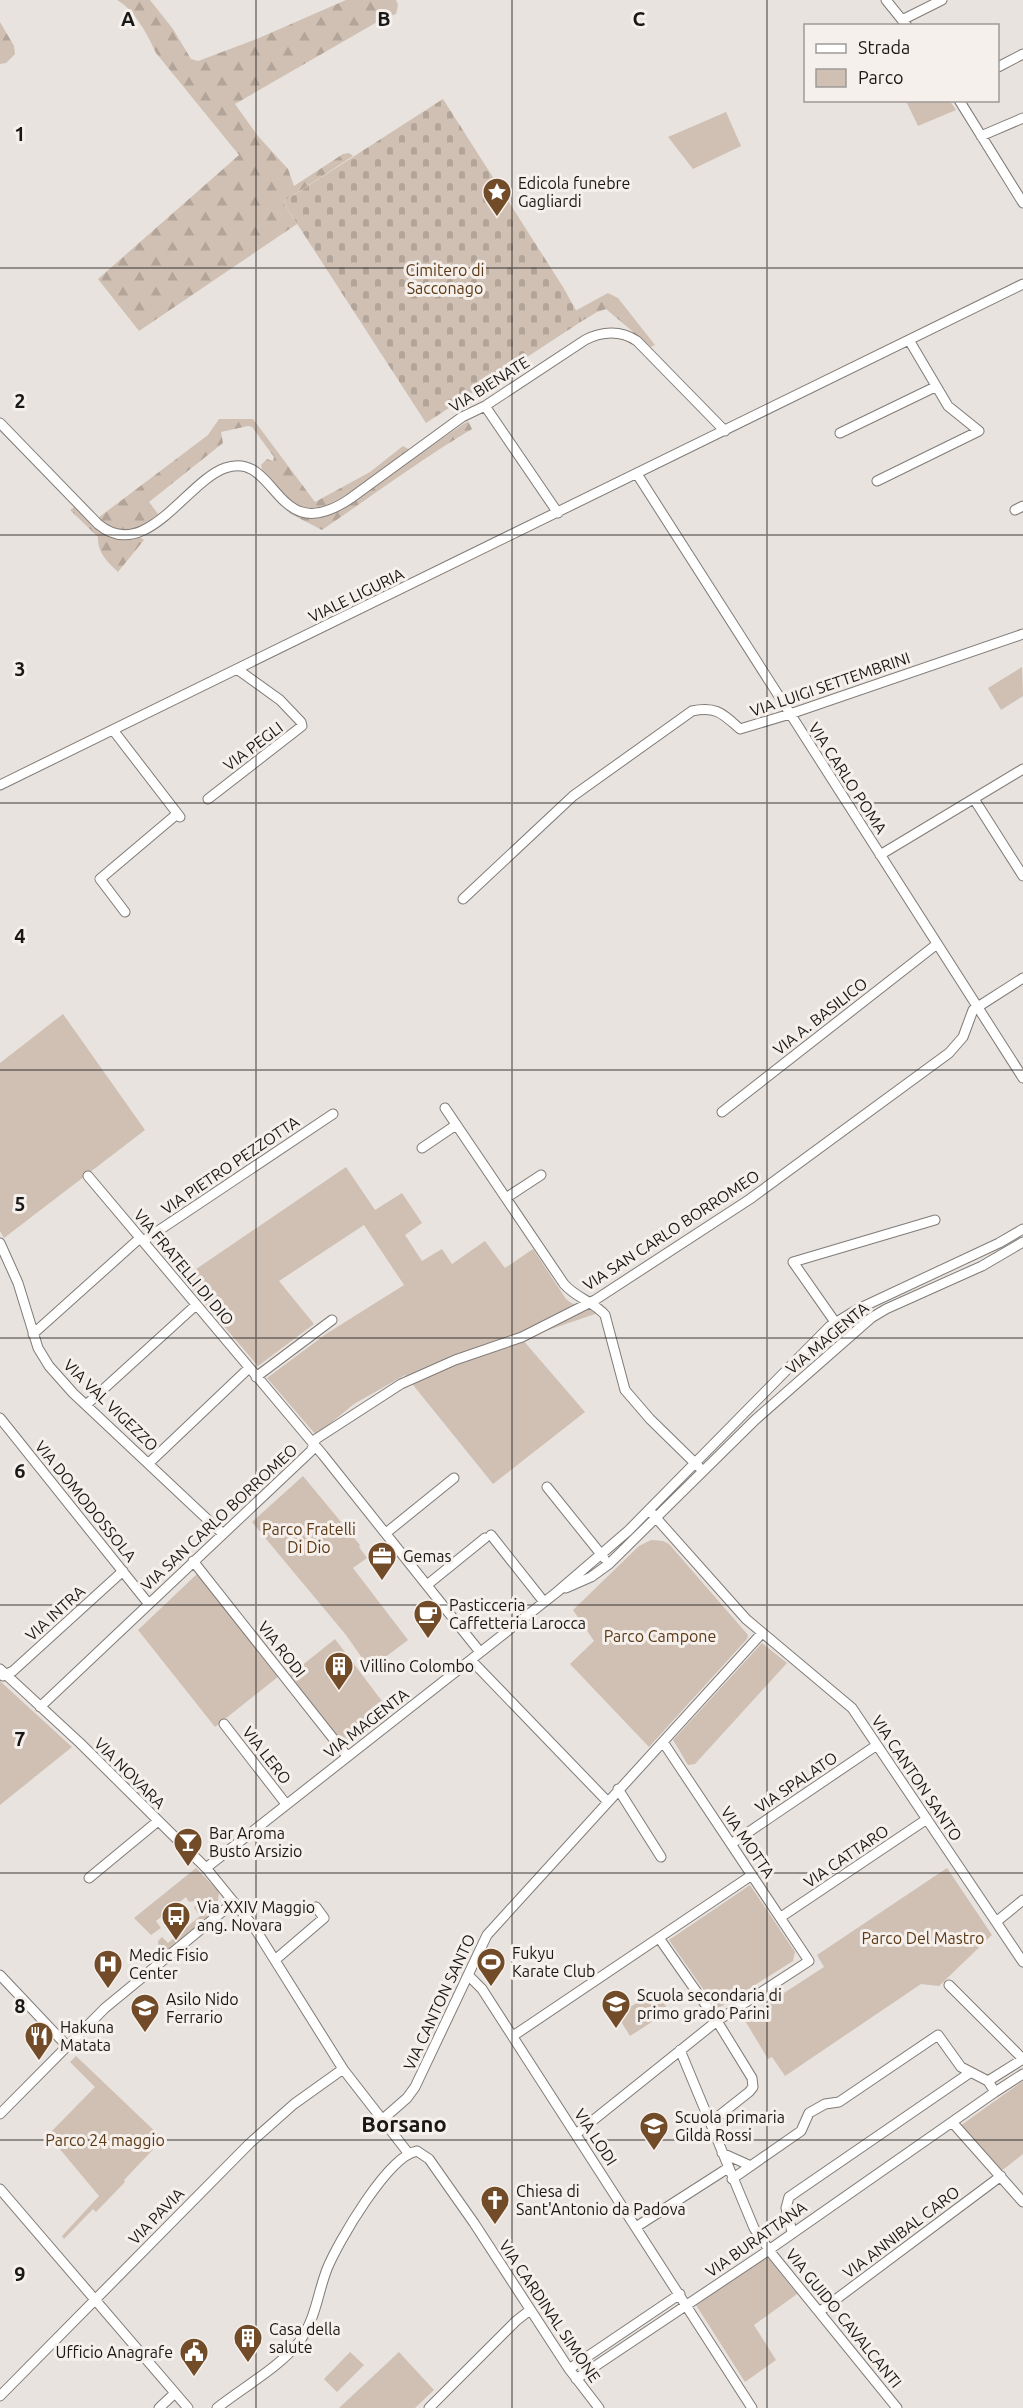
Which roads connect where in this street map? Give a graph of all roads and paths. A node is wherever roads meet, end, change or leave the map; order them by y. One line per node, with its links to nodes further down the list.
1 (886, 0): 3 (street)
2 (942, 0): 3 (street)
3 (904, 22)
4 (1023, 54): 5 (street)
5 (999, 66)
6 (960, 102): 8 (street)
7 (1023, 118): 8 (street)
8 (981, 136): 9 (street)
9 (1019, 188): 10 (street)
10 (1023, 203)
11 (1023, 284): 12 (street)
12 (909, 340): 13 (street); 16 (street)
13 (935, 387): 17 (street); 19 (street)
14 (485, 406): 15 (street, VIA BIENATE); 16 (street, VIA BIENATE); 20 (street)
15 (0, 423)
16 (725, 431): 18 (street, VIALE LIGURIA)
17 (840, 433)
18 (637, 474): 20 (street, VIALE LIGURIA); 23 (street, VIA CARLO POMA)
19 (877, 481)
20 (558, 513): 22 (street, VIALE LIGURIA)
21 (1023, 634): 23 (street, VIA LUIGI SETTEMBRINI)
22 (237, 669): 24 (street, VIALE LIGURIA); 27 (street, VIA PEGLI)
23 (790, 714): 29 (street, VIA CARLO POMA); 31 (street, VIA LUIGI SETTEMBRINI)
24 (113, 730): 26 (street, VIALE LIGURIA); 32 (street)
25 (1023, 769): 28 (street)
26 (0, 785)
27 (208, 799)
28 (974, 799): 29 (street); 30 (street)
29 (880, 855): 33 (street, VIA CARLO POMA)
30 (1023, 876)
31 (463, 898)
32 (125, 912)
33 (937, 944): 35 (street, VIA CARLO POMA); 38 (street, VIA A. BASILICO)
34 (1023, 978): 35 (street)
35 (977, 1006): 36 (street, VIA CARLO POMA); 51 (street, VIA SAN CARLO BORROMEO)
36 (1023, 1078)
37 (444, 1108): 40 (street)
38 (722, 1112)
39 (333, 1114): 47 (street, VIA PIETRO PEZZOTTA)
40 (456, 1125): 41 (street); 44 (street)
41 (422, 1148)
42 (541, 1175): 44 (street)
43 (88, 1176): 47 (street, VIA FRATELLI DI DIO)
44 (506, 1198): 51 (street)
45 (935, 1221): 55 (street, VIA MAGENTA)
46 (1023, 1229): 50 (street, VIA MAGENTA)
47 (142, 1240): 52 (street, VIA FRATELLI DI DIO); 56 (street, VIA PIETRO PEZZOTTA)
48 (1023, 1242): 53 (street, VIA MAGENTA)
49 (0, 1243): 56 (street, VIA VAL VIGEZZO)
50 (880, 1298): 53 (street); 55 (street, VIA MAGENTA)
51 (588, 1302): 61 (street, VIA SAN CARLO BORROMEO); 63 (street)
52 (196, 1305): 57 (street, VIA FRATELLI DI DIO); 59 (street)
53 (886, 1309): 64 (street, VIA MAGENTA)
54 (332, 1320): 58 (street)
55 (835, 1322): 63 (street, VIA MAGENTA)
56 (33, 1334): 59 (street, VIA VAL VIGEZZO)
57 (249, 1368): 58 (street, VIA FRATELLI DI DIO); 62 (street)
58 (256, 1377): 61 (street, VIA FRATELLI DI DIO)
59 (86, 1405): 62 (street, VIA VAL VIGEZZO)
60 (0, 1418): 73 (street, VIA DOMODOSSOLA)
61 (313, 1445): 68 (street, VIA FRATELLI DI DIO); 69 (street, VIA SAN CARLO BORROMEO)
62 (149, 1463): 69 (street, VIA VAL VIGEZZO)
63 (695, 1463): 64 (street); 67 (street, VIA MAGENTA)
64 (703, 1471): 67 (street, VIA MAGENTA)
65 (454, 1478): 68 (street)
66 (547, 1487): 70 (street)
67 (652, 1514): 70 (street, VIA MAGENTA); 72 (street, VIA MAGENTA); 78 (street, VIA CANTON SANTO)
68 (386, 1533): 74 (street, VIA FRATELLI DI DIO)
69 (223, 1534): 71 (street, VIA SAN CARLO BORROMEO)
70 (601, 1555): 72 (street); 75 (street, VIA MAGENTA)
71 (193, 1561): 77 (street, VIA SAN CARLO BORROMEO); 86 (street, VIA RODI)
72 (609, 1564): 75 (street, VIA MAGENTA)
73 (123, 1571): 77 (street, VIA DOMODOSSOLA); 81 (street, VIA INTRA)
74 (427, 1585): 76 (street); 79 (street, VIA FRATELLI DI DIO)
75 (557, 1592): 76 (street, VIA MAGENTA)
76 (544, 1602): 79 (street, VIA MAGENTA)
77 (148, 1604): 82 (street, VIA SAN CARLO BORROMEO)
78 (762, 1633): 84 (street, VIA CANTON SANTO); 85 (street, VIA CANTON SANTO)
79 (480, 1652): 80 (street, VIA MAGENTA)
80 (471, 1660): 86 (street, VIA MAGENTA); 88 (street)
81 (2, 1673): 82 (street, VIA NOVARA)
82 (40, 1707): 91 (street, VIA NOVARA)
83 (224, 1724): 89 (street, VIA LERO)
84 (663, 1742): 87 (street, VIA CANTON SANTO); 92 (street, VIA MOTTA)
85 (877, 1745): 90 (street, VIA CANTON SANTO); 92 (street, VIA SPALATO)
86 (347, 1756): 89 (street, VIA MAGENTA)
87 (618, 1789): 88 (street, VIA CANTON SANTO); 93 (street)
88 (607, 1801): 106 (street, VIA CANTON SANTO)
89 (286, 1804): 94 (street, VIA MAGENTA)
90 (927, 1820): 100 (street, VIA CATTARO); 101 (street, VIA CANTON SANTO)
91 (158, 1821): 94 (street, VIA NOVARA); 96 (street)
92 (732, 1844): 95 (street, VIA MOTTA)
93 (662, 1857)
94 (206, 1868): 98 (street, VIA NOVARA)
95 (753, 1875): 100 (street, VIA MOTTA); 102 (street)
96 (89, 1878)
97 (1023, 1900): 101 (street)
98 (234, 1902): 103 (street); 110 (street)
99 (316, 1906): 103 (street)
100 (781, 1917): 108 (street, VIA MOTTA)
101 (996, 1922): 104 (street, VIA CANTON SANTO)
102 (659, 1938): 108 (street); 109 (street)
103 (275, 1960): 113 (street)
104 (1023, 1962)
105 (0, 1976): 110 (street)
106 (469, 1976): 109 (street, VIA LODI); 119 (street, VIA CANTON SANTO)
107 (950, 1985): 112 (street)
108 (717, 2021): 111 (street); 121 (street)
109 (513, 2036): 122 (street, VIA LODI)
110 (67, 2046): 118 (street)
111 (680, 2050): 121 (street, VIA GUIDO CAVALCANTI); 122 (street)
112 (1023, 2059): 116 (street)
113 (343, 2069): 119 (street); 135 (street, VIA PAVIA)
114 (971, 2072): 116 (street); 125 (street); 132 (street)
115 (1023, 2074): 117 (street)
116 (988, 2081): 117 (street)
117 (995, 2092): 120 (street, VIA BURATTANA)
118 (0, 2114)
119 (382, 2119): 123 (street)
120 (952, 2121): 127 (street); 132 (street, VIA BURATTANA)
121 (711, 2122): 124 (street, VIA GUIDO CAVALCANTI)
122 (576, 2134): 131 (street, VIA LODI)
123 (409, 2154): 137 (street, VIA CARDINAL SIMONE); 145 (street)
124 (722, 2154): 125 (street); 126 (street, VIA GUIDO CAVALCANTI)
125 (751, 2166): 128 (street)
126 (728, 2168): 128 (street, VIA GUIDO CAVALCANTI); 131 (street)
127 (1001, 2176): 130 (street); 138 (street, VIA ANNIBAL CARO)
128 (732, 2179): 133 (street, VIA GUIDO CAVALCANTI)
129 (0, 2189): 135 (street)
130 (1023, 2202)
131 (636, 2227): 134 (street, VIA LODI)
132 (792, 2232): 133 (street, VIA BURATTANA)
133 (768, 2250): 136 (street, VIA BURATTANA); 138 (street, VIA GUIDO CAVALCANTI)
134 (680, 2294): 136 (street, VIA LODI); 139 (street)
135 (95, 2300): 141 (street); 142 (street, VIA PAVIA)
136 (687, 2305): 140 (street, VIA BURATTANA); 148 (street, VIA LODI)
137 (530, 2310): 139 (street, VIA CARDINAL SIMONE); 146 (street)
138 (819, 2312): 149 (street, VIA GUIDO CAVALCANTI)
139 (569, 2369): 140 (street, VIA CARDINAL SIMONE)
140 (576, 2379): 147 (street, VIA CARDINAL SIMONE)
141 (175, 2393): 143 (street); 144 (street)
142 (0, 2396)
143 (159, 2408)
144 (188, 2408)
145 (217, 2408)
146 (429, 2408)
147 (599, 2408)
148 (752, 2408)
149 (897, 2408)

